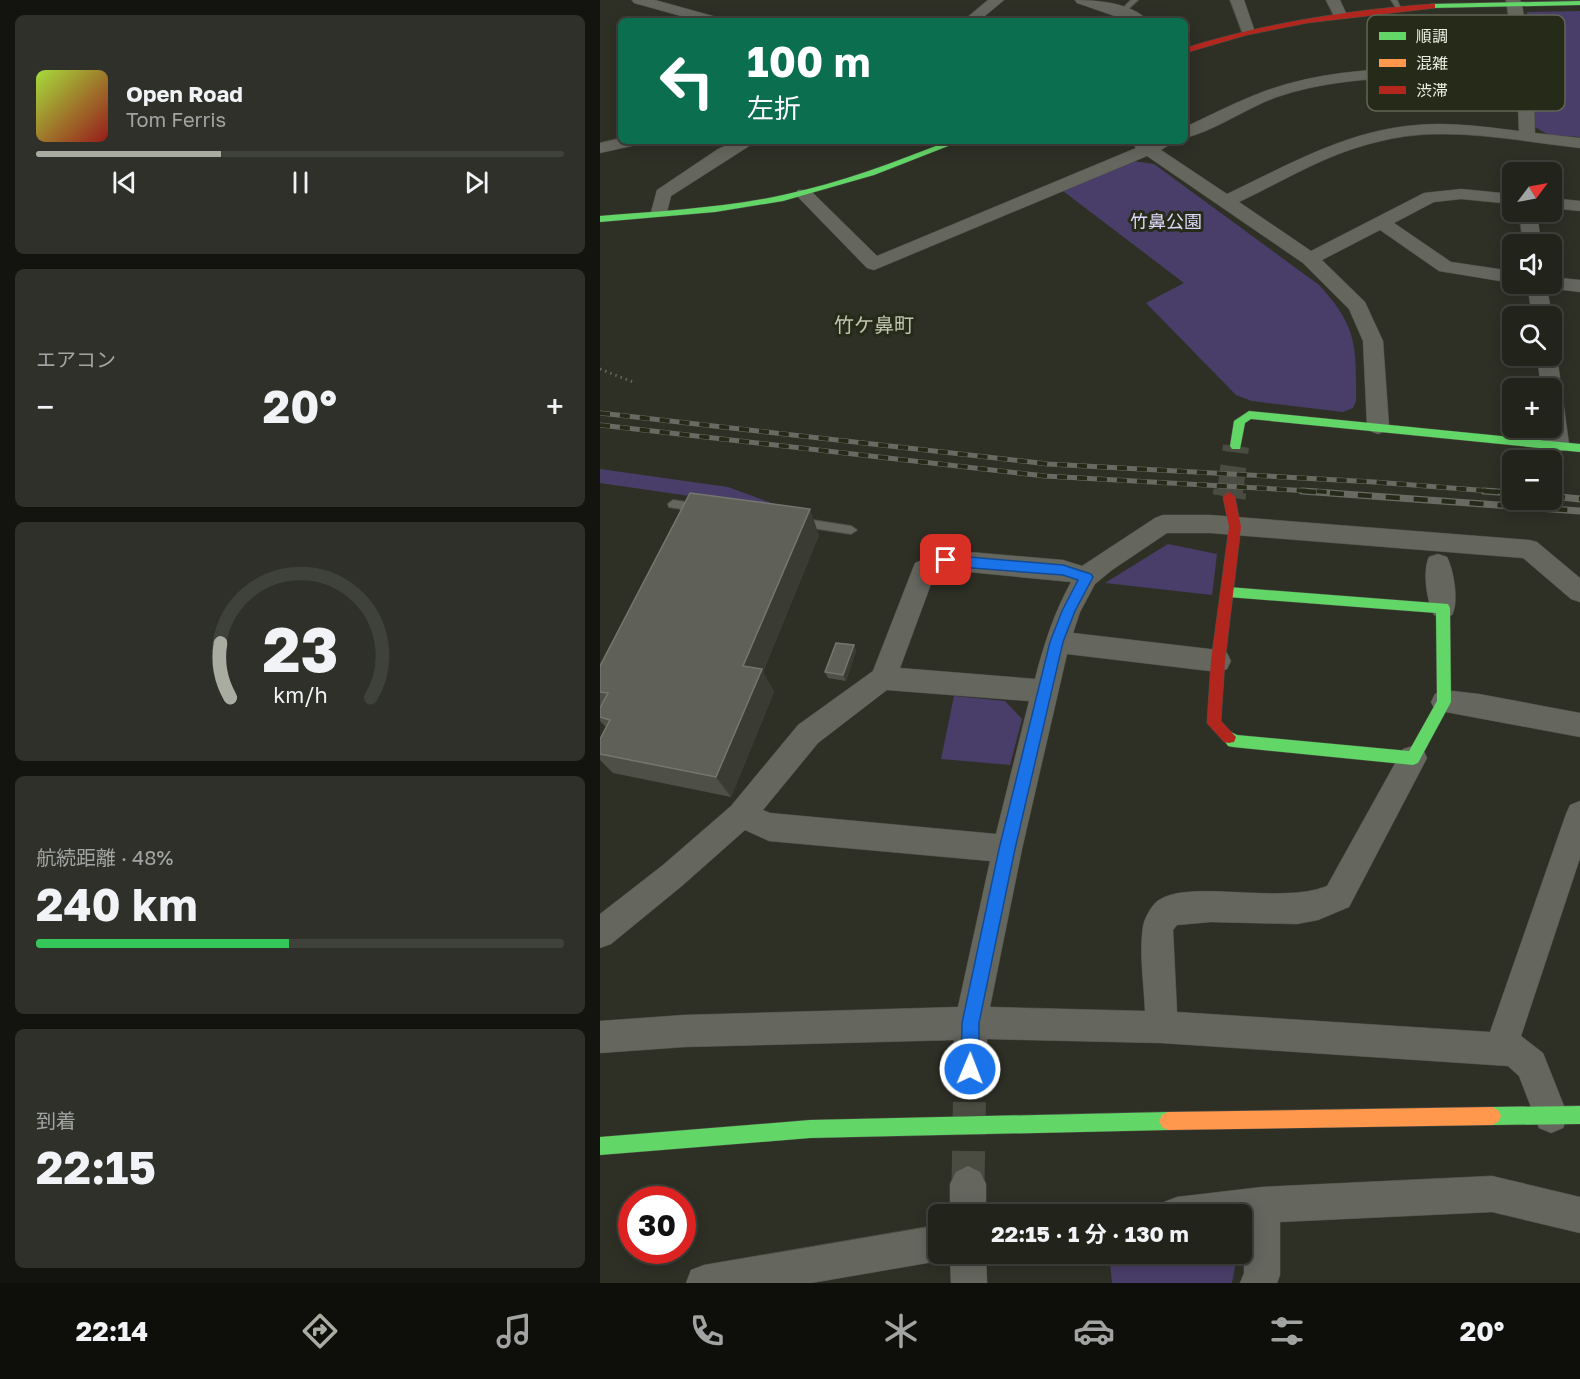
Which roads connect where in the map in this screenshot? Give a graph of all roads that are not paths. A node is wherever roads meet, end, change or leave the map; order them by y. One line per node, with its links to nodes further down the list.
1 (639, 0): 12 (street)
2 (997, 0): 13 (street)
3 (1082, 0): 11 (street)
4 (1135, 0): 11 (lane)
5 (1237, 0): 15 (street)
6 (1514, 2): 7 (street); 8 (street)
7 (1451, 3): 9 (street)
8 (1580, 3)
9 (1397, 5): 10 (street)
10 (1336, 7): 15 (street)
11 (1122, 12): 14 (street)
12 (704, 18)
13 (974, 18)
14 (1135, 18)
15 (1247, 29): 16 (street)
16 (1188, 49)
17 (1367, 76): 19 (street)
18 (1526, 111): 20 (street)
19 (1188, 132)
20 (1527, 137): 21 (street); 29 (street)
21 (1580, 143)
22 (618, 144): 26 (street)
23 (743, 144): 32 (street)
24 (948, 144): 27 (street)
25 (1143, 145): 27 (street); 29 (street)
26 (600, 148)
27 (804, 194): 32 (street)
28 (1502, 198): 34 (street)
29 (1225, 202): 35 (street)
30 (1562, 204): 31 (street)
31 (1580, 206)
32 (660, 213): 33 (street)
33 (600, 219)
34 (1380, 222): 35 (street); 36 (street)
35 (1310, 260): 40 (street)
36 (1502, 275)
37 (1562, 284): 38 (street)
38 (1580, 286)
39 (1548, 366): 41 (street)
40 (1378, 426): 41 (street); 42 (street)
41 (1558, 444): 43 (street)
42 (1236, 446)
43 (1580, 448)
44 (1229, 497): 48 (street)
45 (673, 504): 46 (lane)
46 (709, 509)
47 (792, 521): 49 (lane)
48 (1235, 528): 51 (street); 52 (street); 53 (street)
49 (851, 530)
50 (1438, 564): 54 (street)
51 (1086, 577): 55 (street); 57 (street)
52 (1228, 592): 54 (street); 56 (street)
53 (1580, 592)
54 (1443, 608): 59 (street)
55 (1057, 642): 56 (street); 58 (street)
56 (1218, 661): 61 (street)
57 (883, 678): 58 (street); 63 (street)
58 (1045, 691): 64 (street)
59 (1444, 702): 60 (street); 61 (street)
60 (1580, 725)
61 (1413, 758): 67 (street)
62 (1580, 814): 69 (street)
63 (741, 815): 64 (street); 65 (street)
64 (1007, 849): 66 (street)
65 (600, 933)
66 (971, 1023): 67 (street); 68 (street); 70 (street)
67 (1161, 1027): 69 (street)
68 (600, 1037)
69 (1501, 1049): 71 (street)
70 (970, 1069)
71 (1565, 1116): 72 (street)
72 (600, 1146)
73 (1262, 1205): 74 (street); 75 (street); 80 (street)
74 (1252, 1206)
75 (1580, 1215)
76 (928, 1245): 78 (street)
77 (968, 1264): 79 (street)
78 (704, 1283)
79 (969, 1283)
80 (1258, 1283)

